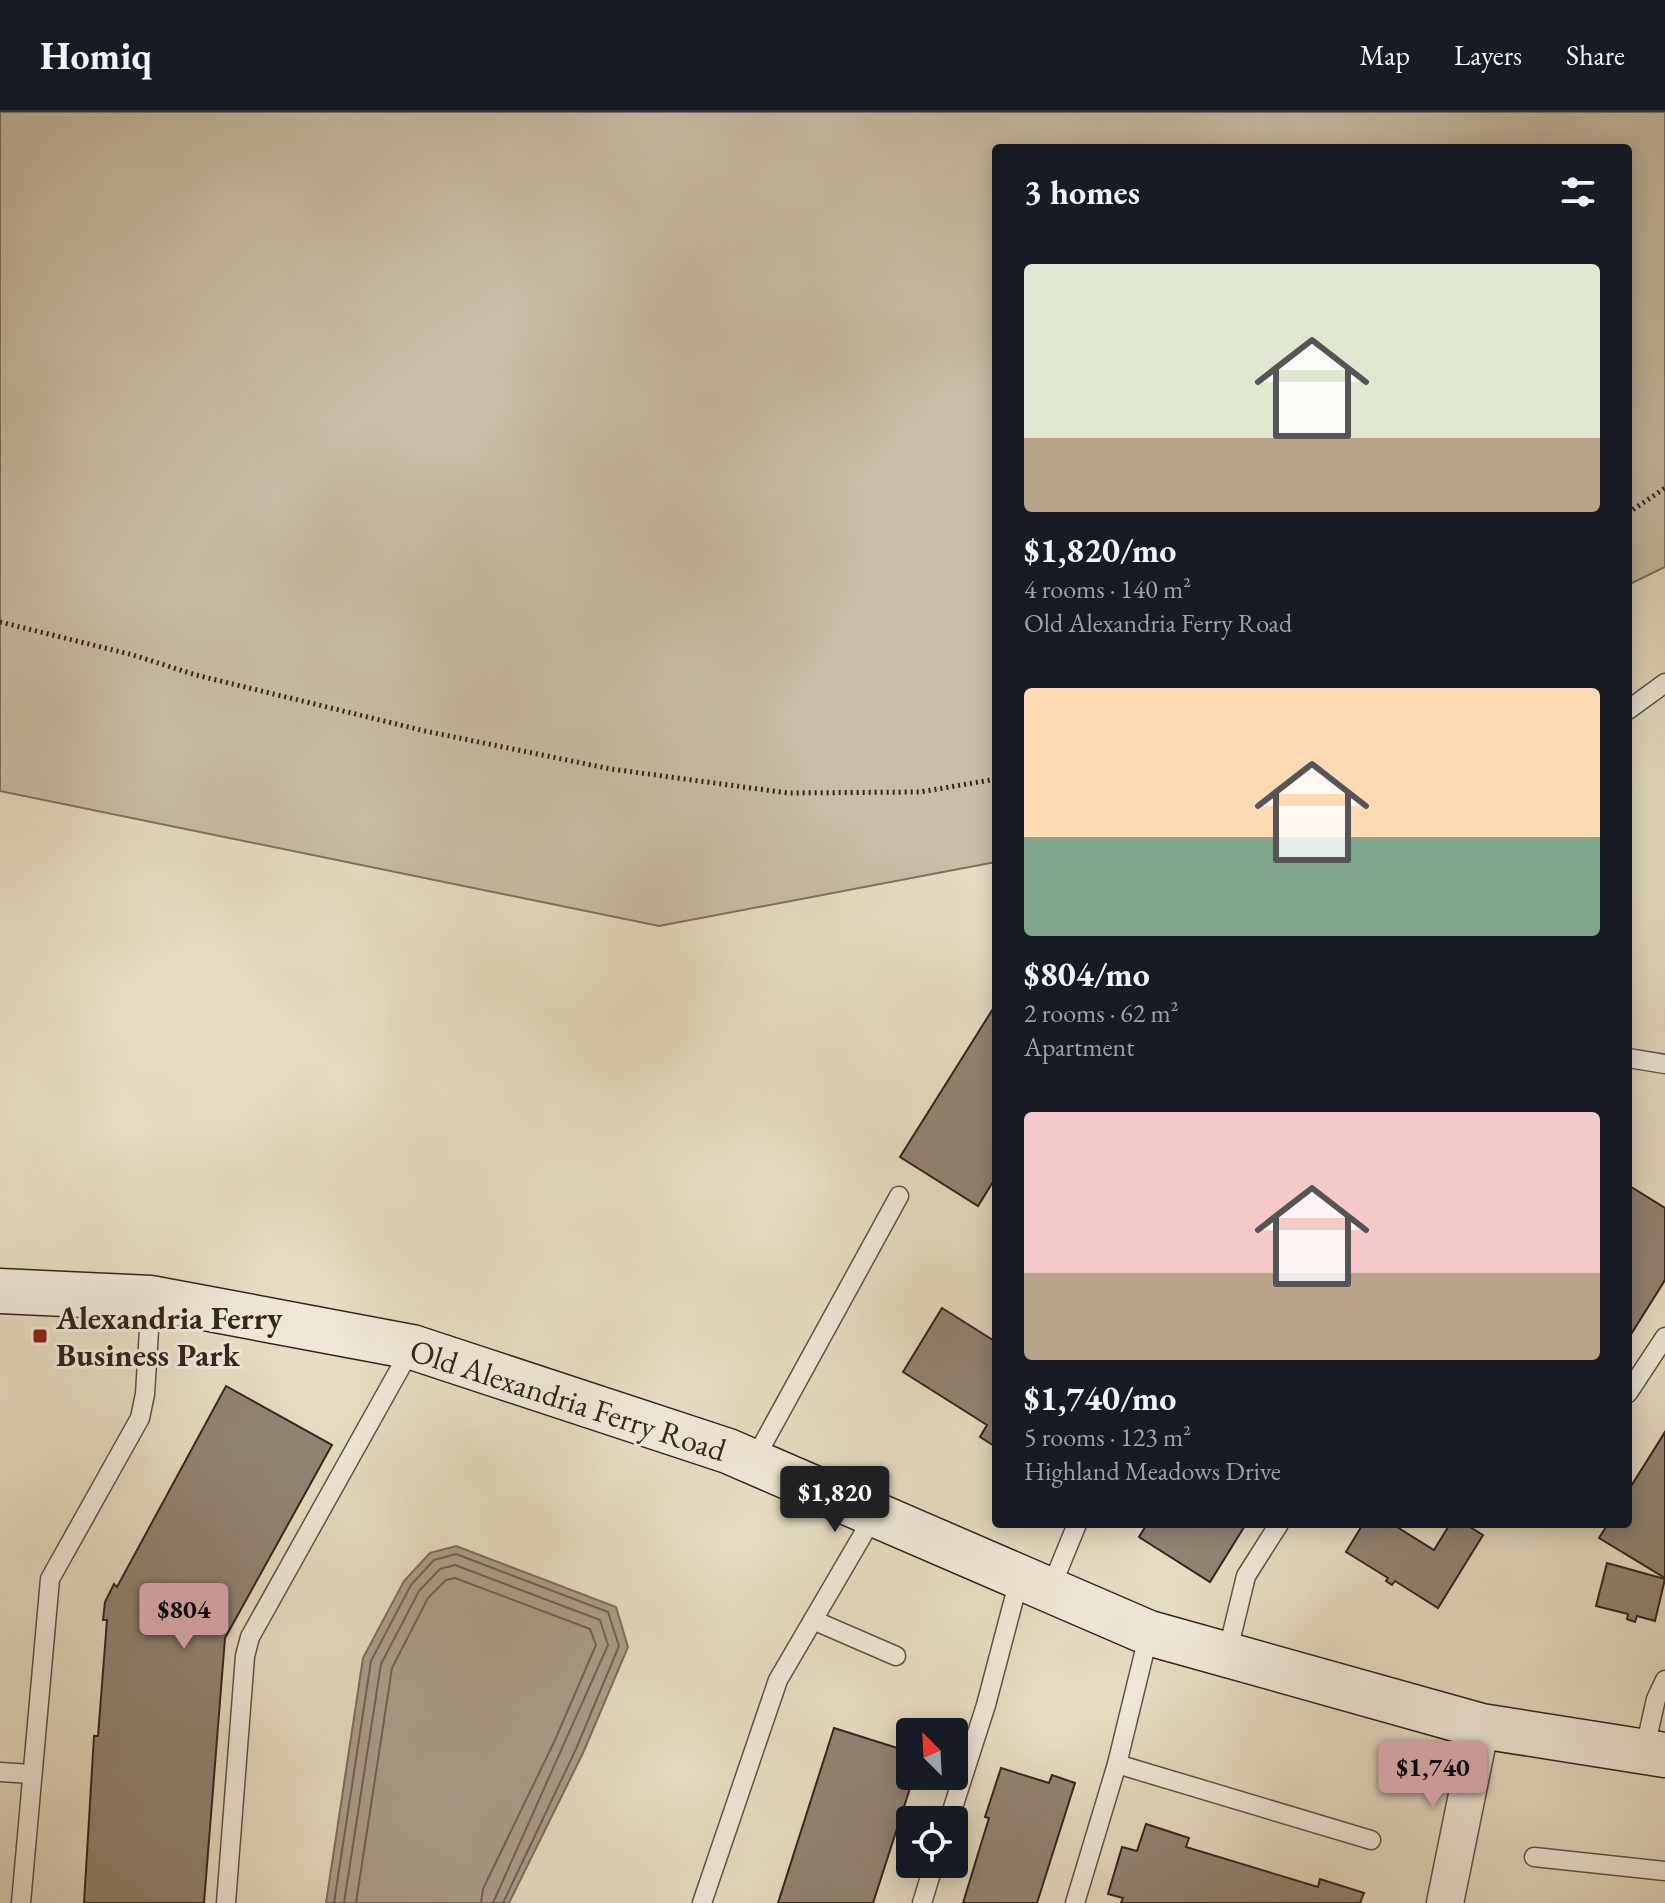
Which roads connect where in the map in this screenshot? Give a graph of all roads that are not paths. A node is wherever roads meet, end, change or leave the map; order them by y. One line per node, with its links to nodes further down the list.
1 (1665, 683): 2 (lane)
2 (1632, 707)
3 (1632, 1059): 4 (lane)
4 (1665, 1064)
5 (899, 1196): 11 (lane)
6 (0, 1291): 7 (main road, Old Alexandria Ferry Road)
7 (151, 1298): 9 (main road, Old Alexandria Ferry Road); 25 (lane)
8 (1665, 1337): 10 (lane)
9 (412, 1347): 11 (main road, Old Alexandria Ferry Road); 32 (lane)
10 (1632, 1387)
11 (753, 1462): 12 (main road, Old Alexandria Ferry Road)
12 (875, 1514): 15 (main road, Old Alexandria Ferry Road); 16 (lane)
13 (1074, 1528): 15 (lane)
14 (1276, 1528): 18 (lane)
15 (1035, 1583): 17 (main road, Old Alexandria Ferry Road); 26 (lane)
16 (813, 1620): 19 (lane); 33 (lane)
17 (1149, 1633): 18 (main road, Old Alexandria Ferry Road); 23 (lane)
18 (1227, 1654): 21 (main road, Old Alexandria Ferry Road)
19 (896, 1656)
20 (1665, 1680): 22 (lane)
21 (1481, 1726): 22 (main road, Old Alexandria Ferry Road); 36 (street)
22 (1654, 1753)
23 (1117, 1764): 27 (lane); 35 (lane)
24 (0, 1772): 25 (lane)
25 (31, 1774): 31 (lane)
26 (954, 1806)
27 (1371, 1840)
28 (1534, 1857): 29 (lane)
29 (1665, 1871)
30 (930, 1878): 34 (lane)
31 (21, 1903)
32 (226, 1903)
33 (702, 1903)
34 (922, 1903)
35 (1075, 1903)
36 (1445, 1903)

